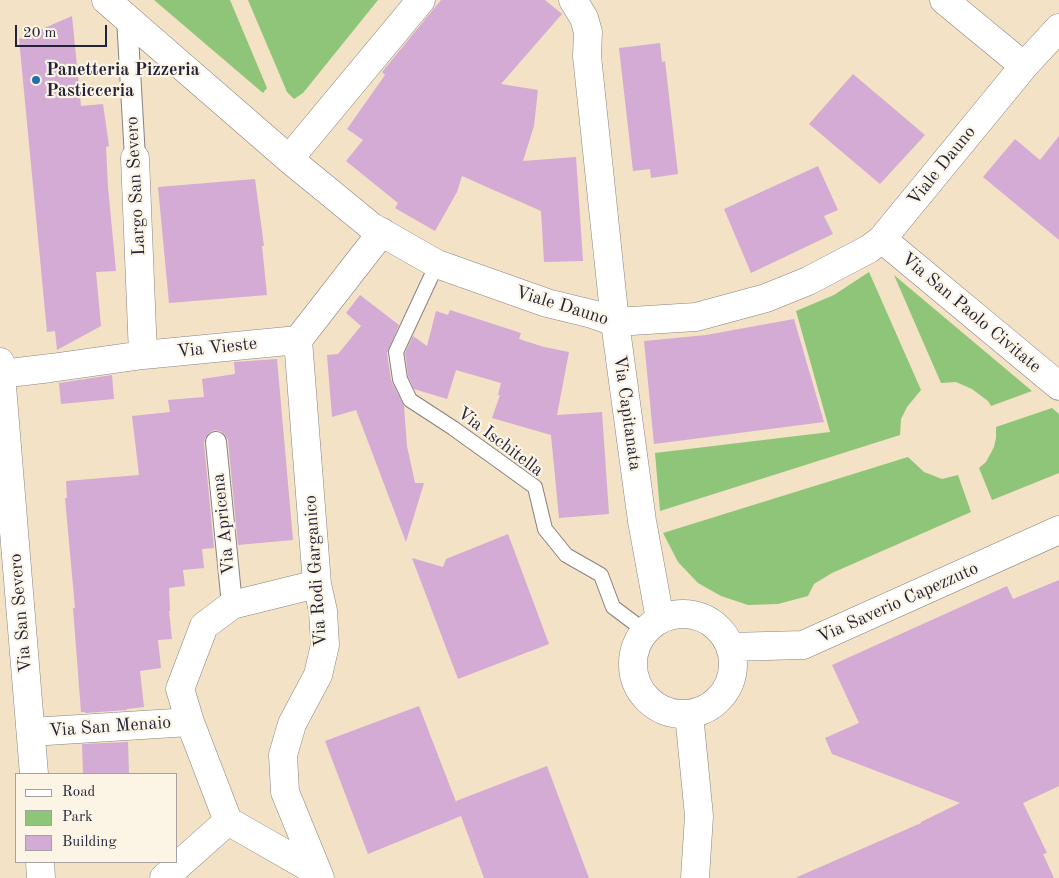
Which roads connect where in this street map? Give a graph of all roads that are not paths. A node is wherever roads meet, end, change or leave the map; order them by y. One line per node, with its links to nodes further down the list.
1 (106, 0): 5 (street, Viale Dauno)
2 (421, 0): 9 (street)
3 (573, 0): 13 (street, Via Capitanata)
4 (944, 0): 7 (street)
5 (127, 18): 8 (street, Largo San Severo); 9 (street, Viale Dauno)
6 (1059, 28): 7 (street, Viale Dauno)
7 (1024, 66): 11 (street, Viale Dauno)
8 (135, 158): 15 (street, Largo San Severo)
9 (288, 159): 10 (street, Viale Dauno)
10 (382, 232): 12 (street, Viale Dauno); 14 (street)
11 (882, 239): 13 (street, Viale Dauno); 17 (street, Via San Paolo Civitate)
12 (437, 264): 13 (street, Viale Dauno); 23 (lane, Via Ischitella)
13 (615, 322): 23 (street, Via Capitanata)
14 (298, 340): 15 (street, Via Vieste); 21 (street, Via Rodi Garganico)
15 (143, 355): 16 (street, Via Vieste)
16 (0, 370): 18 (street, Via San Severo)
17 (1059, 386)
18 (3, 421): 27 (street, Via San Severo)
19 (216, 442): 22 (street, Via Apricena)
20 (1059, 530): 24 (street, Via Saverio Capezzuto)
21 (317, 584): 22 (street); 31 (street, Via Rodi Garganico)
22 (232, 605): 26 (street)
23 (653, 625): 24 (street); 25 (street)
24 (730, 647): 25 (street)
25 (689, 714): 34 (street)
26 (190, 722): 27 (street, Via San Menaio); 29 (street)
27 (31, 732): 28 (street, Via San Severo)
28 (34, 773)
29 (228, 821): 31 (street); 33 (street)
30 (40, 863): 32 (street)
31 (318, 875)
32 (41, 878)
33 (164, 878)
34 (695, 878)

